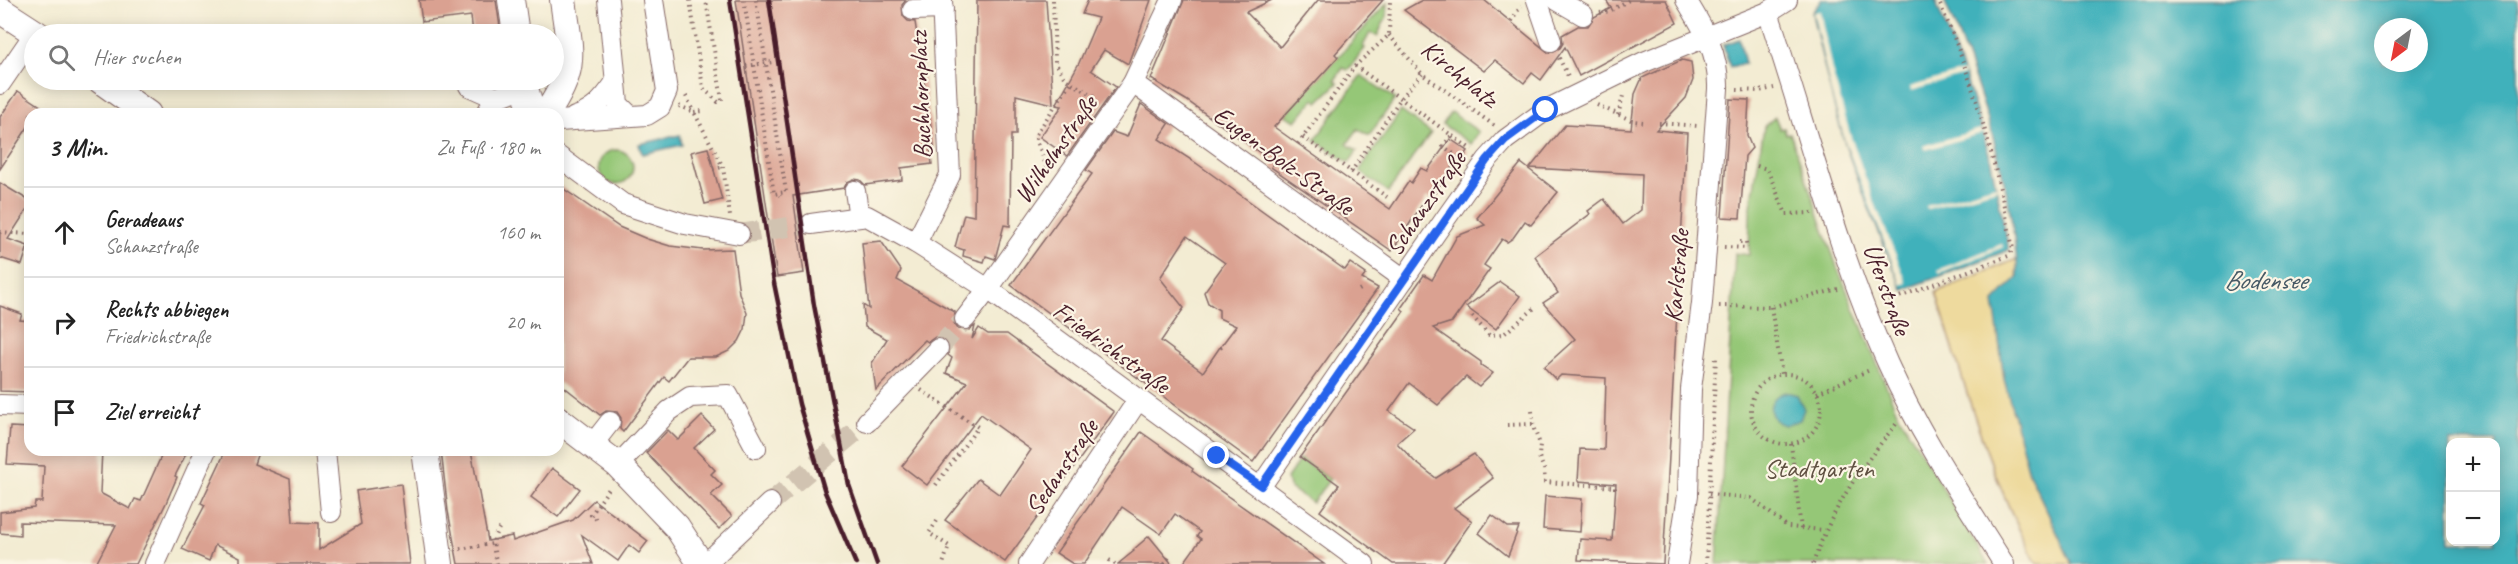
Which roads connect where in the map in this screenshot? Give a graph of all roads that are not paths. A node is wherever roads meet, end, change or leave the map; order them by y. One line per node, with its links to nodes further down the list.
1 (511, 0): 15 (main road)
2 (562, 0): 20 (main road)
3 (608, 0): 21 (street)
4 (653, 0): 33 (street)
5 (1172, 0): 22 (street, Wilhelmstraße)
6 (1557, 0): 14 (street)
7 (1686, 0): 17 (street, Karlstraße)
8 (1787, 0): 13 (street, Schanzstraße)
9 (943, 4): 12 (street, Buchhornplatz); 41 (street, Buchhornplatz)
10 (1528, 4): 18 (street)
11 (0, 10): 16 (main road)
12 (914, 10)
13 (1768, 12): 17 (street, Schanzstraße); 67 (street, Uferstraße)
14 (1583, 15)
15 (515, 24)
16 (24, 26)
17 (1707, 35): 42 (street, Schanzstraße); 66 (street, Karlstraße)
18 (1554, 49)
19 (24, 51): 23 (street)
20 (564, 83)
21 (615, 83): 33 (street); 34 (street)
22 (1133, 83): 42 (street, Eugen-Bolz-Straße); 43 (street, Wilhelmstraße)
23 (0, 84)
24 (114, 90): 30 (main road)
25 (473, 90): 29 (street)
26 (514, 90): 29 (street)
27 (526, 90): 31 (main road)
28 (562, 90): 32 (main road)
29 (491, 106)
30 (140, 108)
31 (530, 108)
32 (557, 108)
33 (630, 116): 35 (street)
34 (564, 117)
35 (564, 119)
36 (564, 163): 40 (street)
37 (855, 191): 38 (street)
38 (859, 217): 39 (street, Friedrichstraße); 41 (street, Friedrichstraße)
39 (811, 224)
40 (736, 234)
41 (916, 243): 43 (street, Friedrichstraße)
42 (1404, 279): 58 (street, Schanzstraße)
43 (988, 289): 44 (street, Wilhelmstraße); 47 (street, Friedrichstraße)
44 (965, 319)
45 (938, 349): 51 (street)
46 (666, 396): 57 (street)
47 (1138, 400): 58 (street, Friedrichstraße); 64 (street, Sedanstraße)
48 (0, 405): 49 (street)
49 (24, 406)
50 (610, 422): 57 (street)
51 (867, 422)
52 (564, 425): 57 (main road)
53 (756, 448): 57 (street)
54 (203, 456): 63 (street)
55 (326, 456): 60 (street)
56 (426, 456): 61 (main road)
57 (607, 464): 62 (main road)
58 (1261, 486): 65 (street, Friedrichstraße)
59 (770, 503): 62 (street)
60 (331, 512)
61 (440, 558)
62 (704, 562)
63 (155, 564)
64 (1029, 564)
65 (1364, 564)
66 (1677, 564)
67 (2004, 564)

